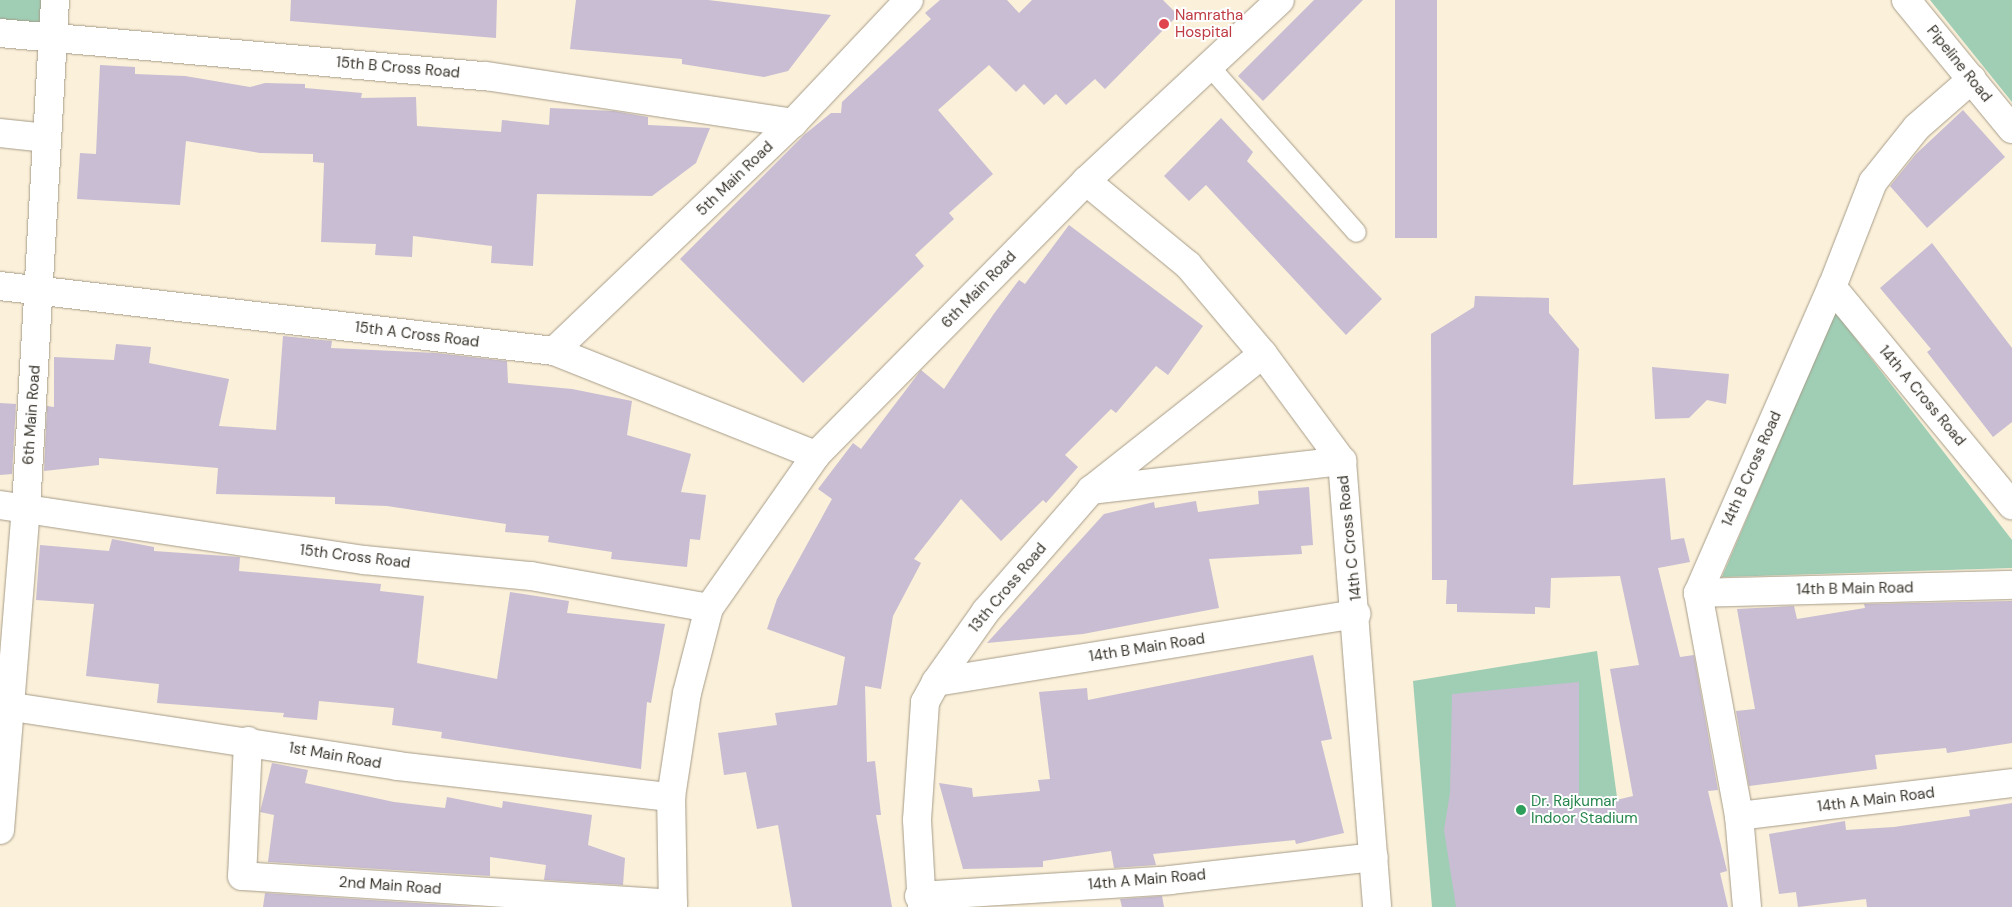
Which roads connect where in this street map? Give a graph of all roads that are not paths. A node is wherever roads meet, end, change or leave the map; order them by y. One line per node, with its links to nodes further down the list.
1 (56, 0): 6 (street, 6th Main Road)
2 (909, 0): 9 (street, 5th Main Road)
3 (1280, 0): 7 (street, 6th Main Road)
4 (1906, 0): 8 (street, Pipeline Road)
5 (0, 33): 6 (street, 15th B Cross Road)
6 (52, 38): 9 (street, 15th B Cross Road); 12 (street, 6th Main Road)
7 (1210, 67): 13 (street, 6th Main Road); 14 (lane)
8 (1972, 79): 10 (street, Pipeline Road); 16 (street, 14th B Cross Road)
9 (793, 123): 18 (street, 5th Main Road)
10 (2012, 129)
11 (0, 133): 12 (street)
12 (47, 138): 17 (street, 6th Main Road)
13 (1086, 181): 19 (street, 14th C Cross Road); 20 (street, 6th Main Road)
14 (1356, 232)
15 (0, 286): 17 (street, 15th A Cross Road)
16 (1832, 287): 23 (street, 14th A Cross Road); 26 (street, 14th B Cross Road)
17 (40, 291): 18 (street, 15th A Cross Road); 24 (street, 6th Main Road)
18 (554, 351): 20 (street, 15th A Cross Road)
19 (1263, 354): 21 (street, 14th C Cross Road); 22 (street, 13th Cross Road)
20 (816, 455): 27 (street, 6th Main Road)
21 (1342, 461): 22 (street); 28 (street, 14th C Cross Road)
22 (1091, 490): 29 (street, 13th Cross Road)
23 (2012, 505)
24 (13, 506): 27 (street, 15th Cross Road); 30 (street, 6th Main Road)
25 (2012, 585): 26 (street, 14th B Main Road)
26 (1698, 593): 34 (street)
27 (709, 608): 33 (street)
28 (1357, 614): 29 (street, 14th B Main Road); 36 (street, 14th C Cross Road)
29 (936, 682): 37 (street, 13th Cross Road)
30 (4, 705): 31 (street, 1st Main Road); 35 (street, 6th Main Road)
31 (248, 741): 33 (street, 1st Main Road); 38 (street, 2nd Main Road)
32 (2012, 783): 34 (street, 14th A Main Road)
33 (671, 797): 38 (street)
34 (1739, 816): 40 (street)
35 (0, 830)
36 (1374, 857): 37 (street, 14th A Main Road); 39 (street, 14th C Cross Road)
37 (921, 902)
38 (673, 906)
39 (1377, 907)
40 (1747, 907)

